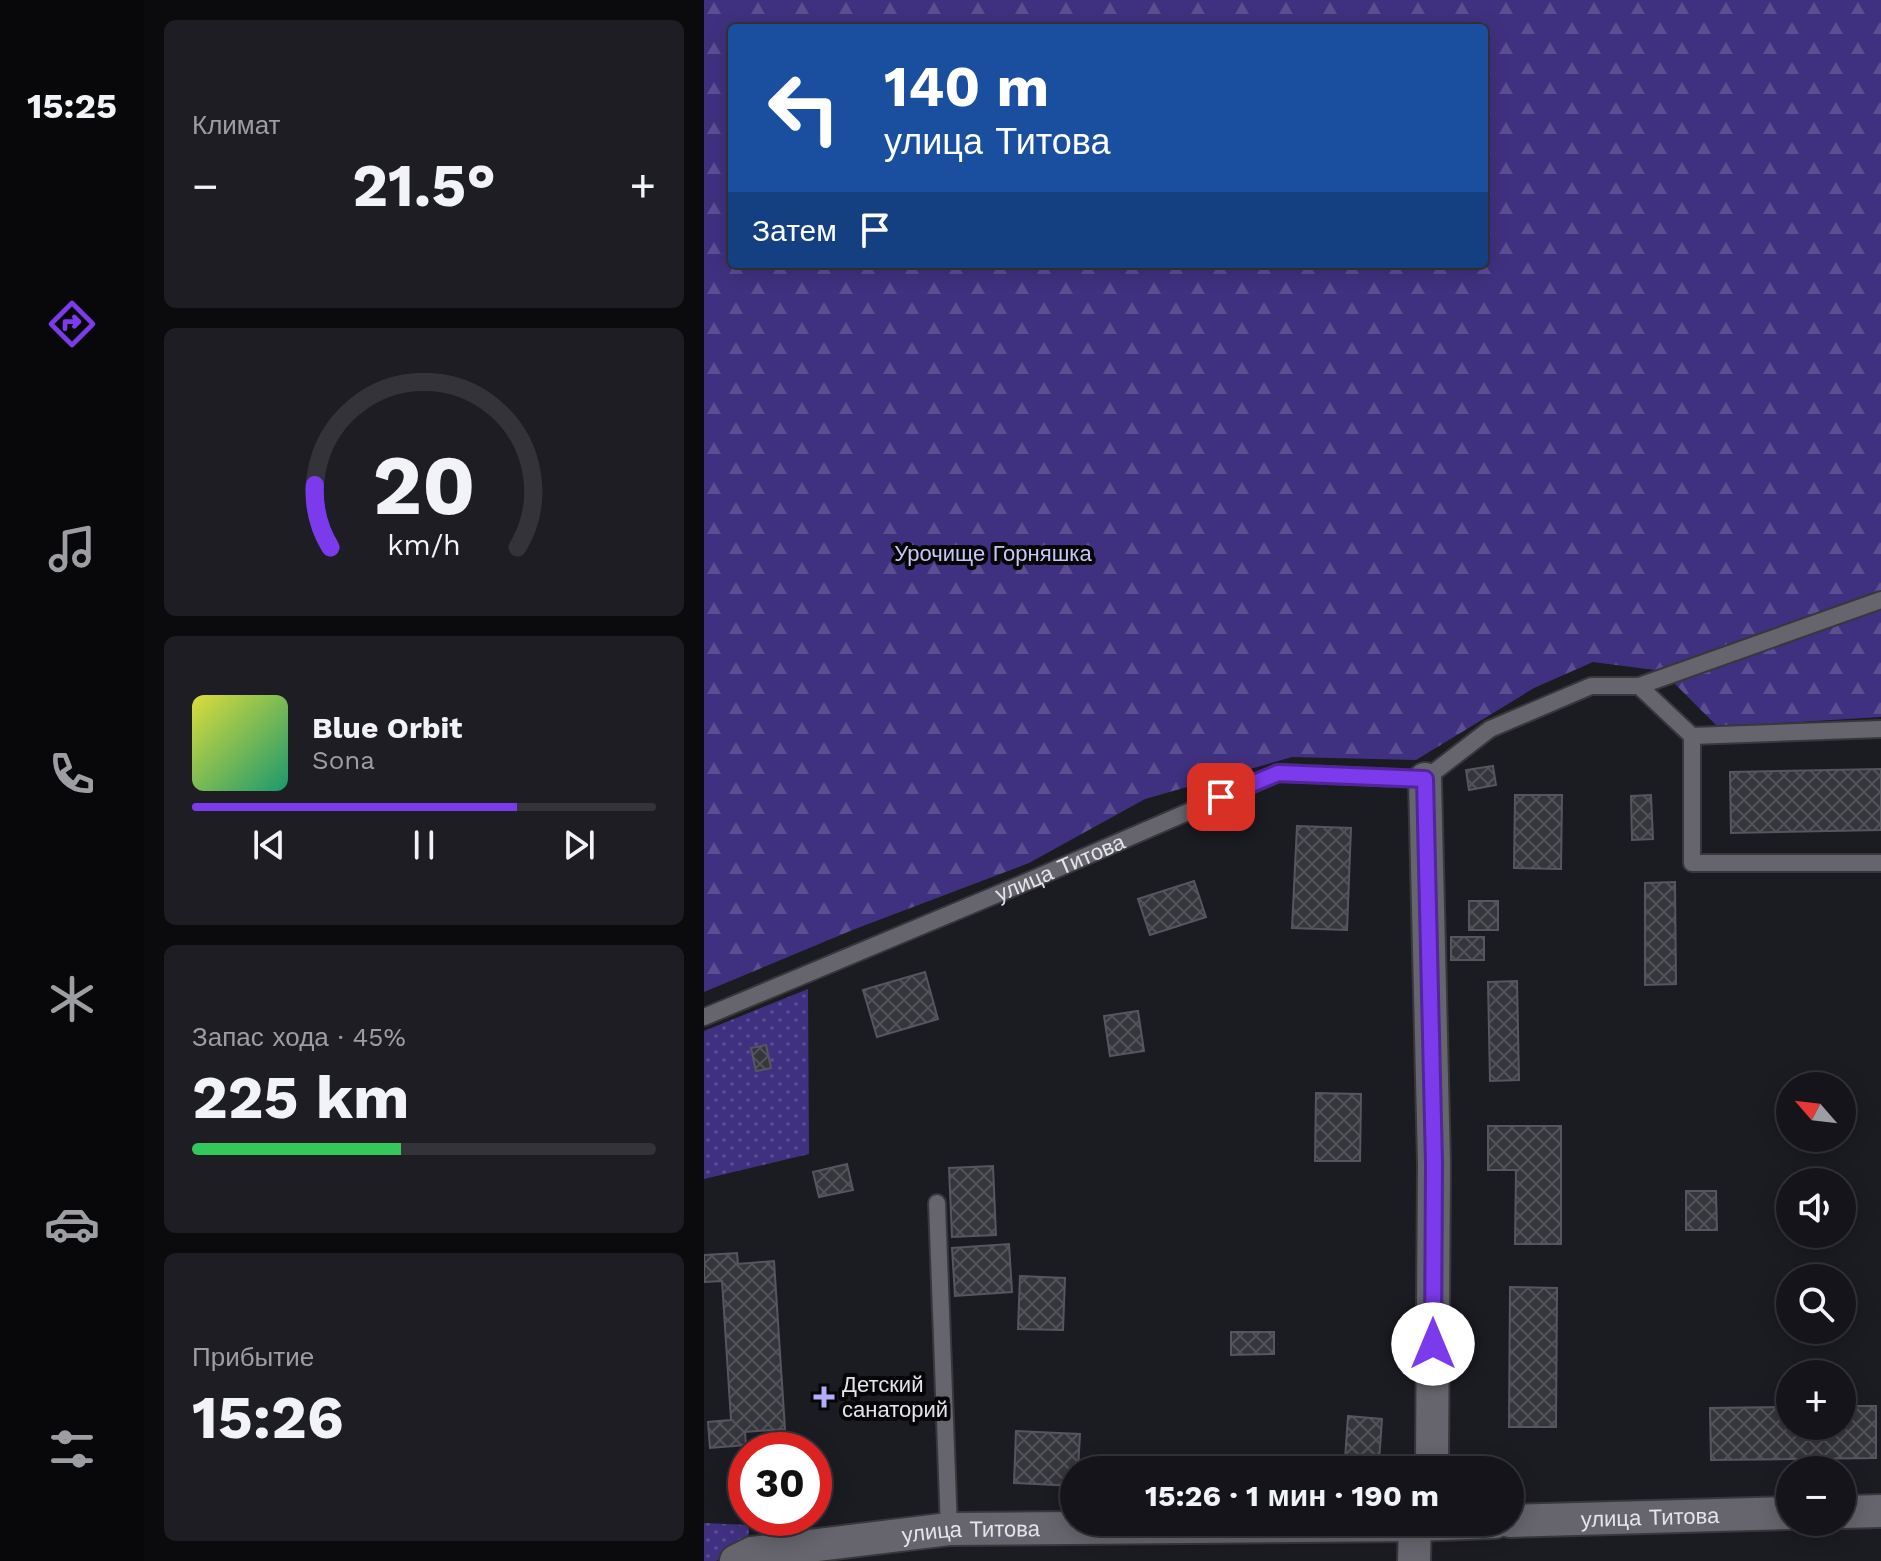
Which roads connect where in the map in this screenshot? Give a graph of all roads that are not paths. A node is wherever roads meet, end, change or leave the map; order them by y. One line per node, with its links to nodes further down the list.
1 (1881, 600): 2 (lane)
2 (1639, 686): 4 (lane); 5 (lane)
3 (1881, 729): 4 (lane)
4 (1692, 736): 6 (lane)
5 (1425, 779): 7 (lane, улица Титова); 9 (street)
6 (1881, 863)
7 (704, 1017)
8 (937, 1203): 15 (lane)
9 (1432, 1456)
10 (1881, 1511): 11 (street)
11 (1856, 1512)
12 (1776, 1513): 13 (street, улица Титова)
13 (1524, 1521)
14 (1060, 1528): 15 (street, улица Титова)
15 (949, 1529): 17 (street, улица Титова)
16 (1414, 1536): 18 (street)
17 (736, 1561)
18 (1414, 1561)

